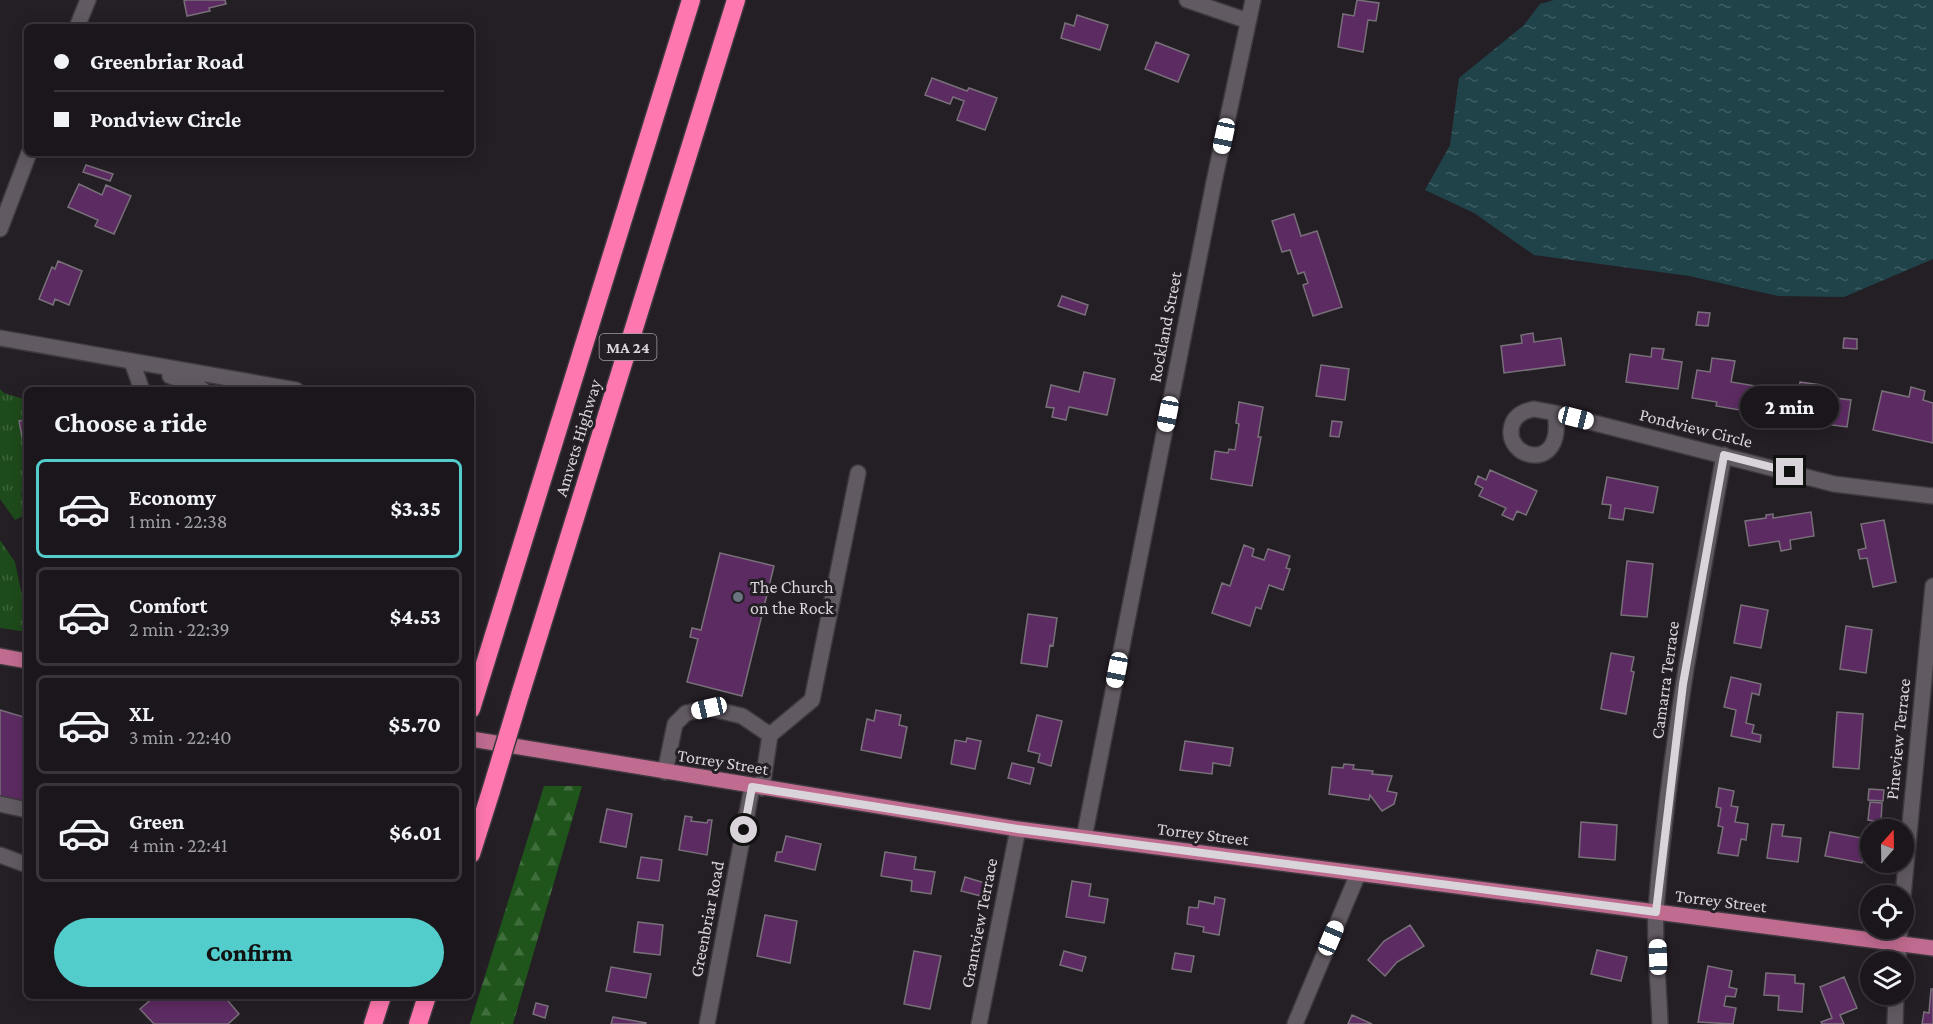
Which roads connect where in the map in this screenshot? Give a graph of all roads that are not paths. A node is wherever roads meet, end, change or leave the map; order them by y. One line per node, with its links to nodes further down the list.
1 (88, 0): 7 (street)
2 (691, 0): 22 (highway, Amvets Highway / MA 24)
3 (736, 0): 31 (highway, Amvets Highway / MA 24, bridge)
4 (1187, 0): 6 (street)
5 (1253, 0): 6 (street, Rockland Street)
6 (1248, 21): 30 (street, Rockland Street)
7 (78, 24)
8 (28, 156): 9 (street)
9 (0, 229)
10 (0, 338): 11 (street)
11 (132, 362): 12 (street); 13 (street); 14 (street)
12 (141, 387)
13 (199, 387)
14 (278, 387)
15 (1556, 412): 16 (street, Pondview Circle)
16 (1724, 455): 18 (street, Pondview Circle); 36 (street, Camarra Terrace)
17 (858, 473): 23 (street)
18 (1933, 496)
19 (1933, 586): 35 (street, Pineview Terrace)
20 (0, 656): 21 (main road)
21 (24, 660)
22 (474, 699)
23 (770, 735): 25 (street); 26 (street, Greenbriar Road)
24 (474, 740): 25 (main road, Torrey Street)
25 (665, 772): 26 (main road, Torrey Street)
26 (757, 788): 29 (main road, Torrey Street); 45 (street, Greenbriar Road)
27 (0, 804): 28 (street)
28 (24, 809)
29 (1018, 829): 30 (main road, Torrey Street); 46 (street, Grantview Terrace)
30 (1084, 838): 34 (main road, Torrey Street)
31 (474, 844)
32 (0, 855): 33 (street)
33 (24, 865)
34 (1358, 874): 36 (main road, Torrey Street); 47 (street)
35 (1904, 885)
36 (1656, 912): 37 (main road, Torrey Street); 48 (street, Camarra Terrace)
37 (1860, 932)
38 (1908, 939): 39 (main road, Torrey Street)
39 (1933, 948)
40 (381, 999): 43 (highway)
41 (426, 999): 44 (highway)
42 (1895, 1005): 49 (street)
43 (373, 1024)
44 (418, 1024)
45 (707, 1024)
46 (979, 1024)
47 (1295, 1024)
48 (1660, 1024)
49 (1894, 1024)

